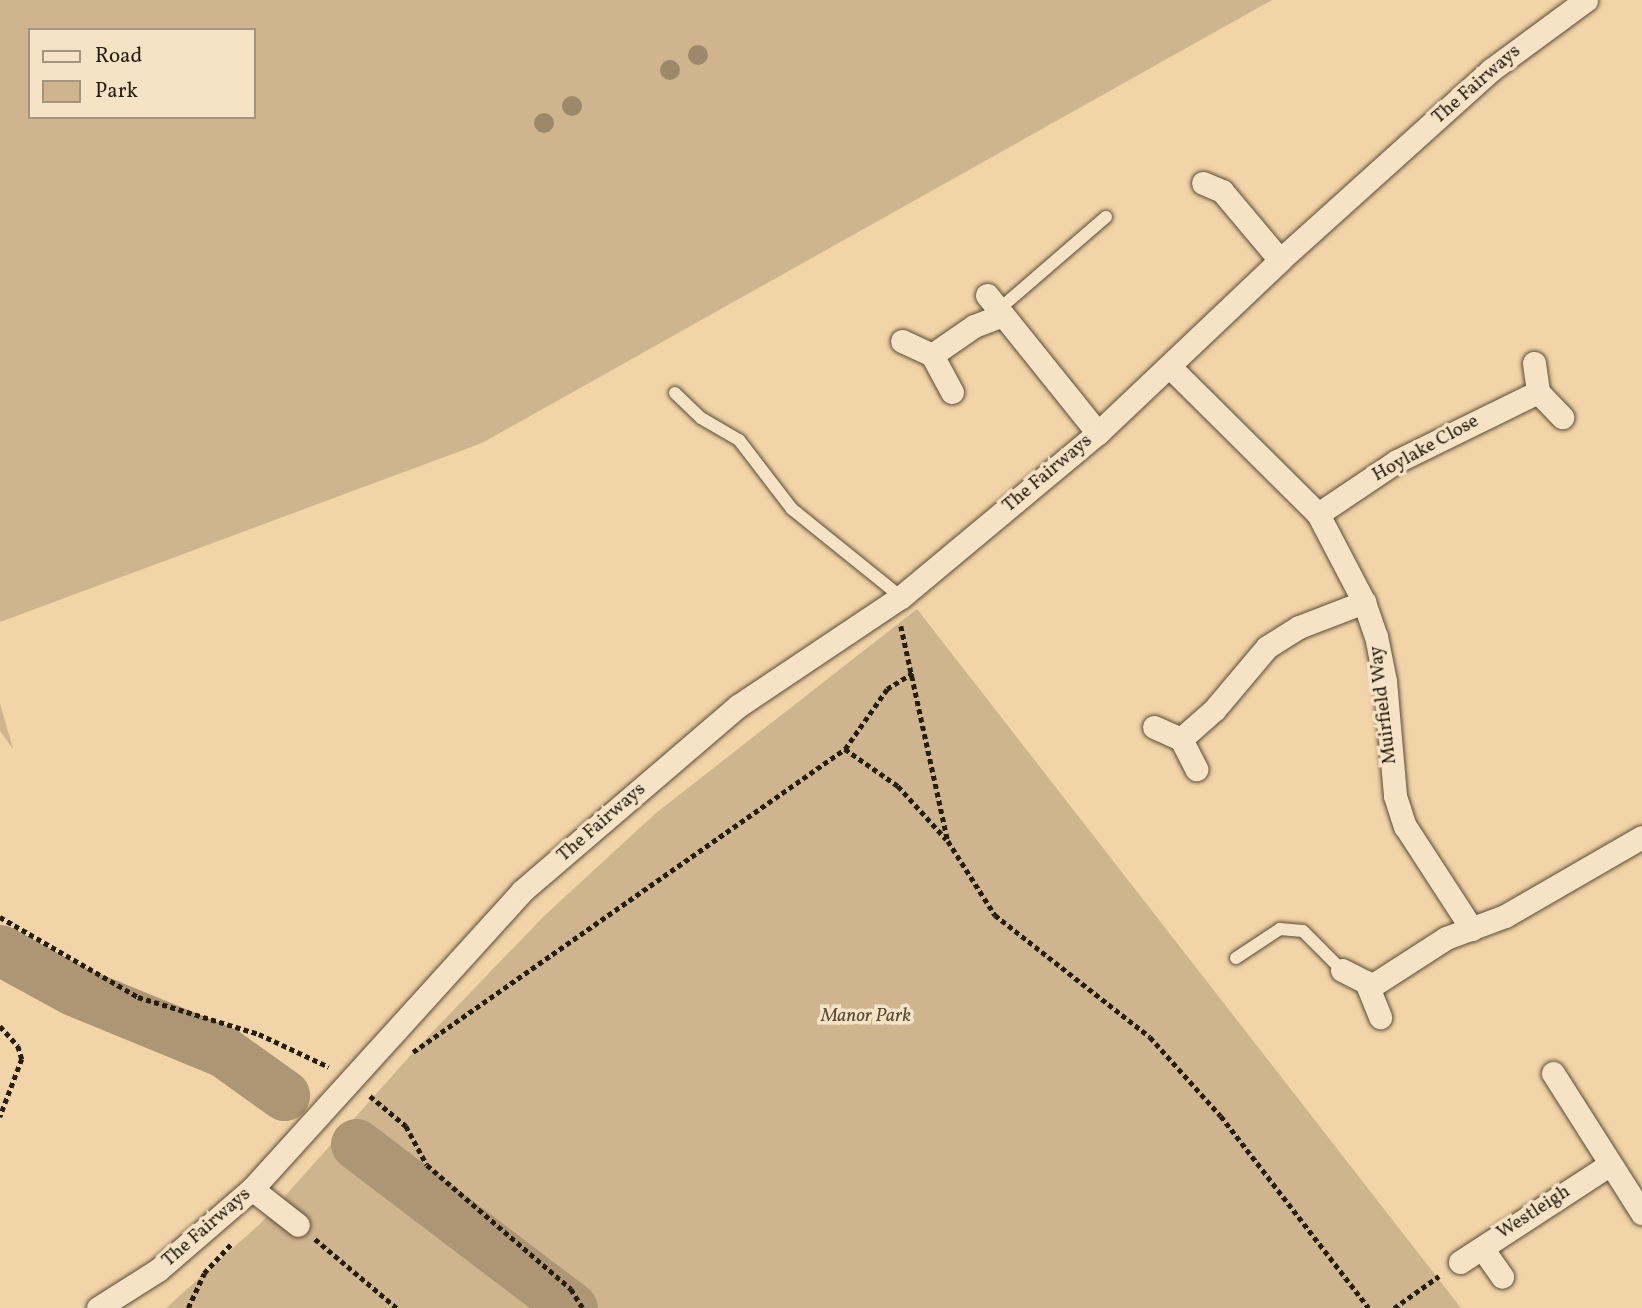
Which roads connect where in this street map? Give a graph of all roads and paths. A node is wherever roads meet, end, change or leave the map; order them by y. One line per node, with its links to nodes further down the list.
1 (1586, 0): 4 (street, The Fairways)
2 (1203, 183): 4 (street)
3 (1106, 217): 5 (lane)
4 (1280, 260): 9 (street, The Fairways)
5 (994, 307): 7 (street); 14 (street, The Fairways)
6 (902, 341): 7 (street)
7 (932, 355): 12 (street)
8 (1534, 363): 10 (street)
9 (1170, 367): 14 (street, The Fairways); 15 (street, Muirfield Way)
10 (1538, 392): 13 (street); 15 (street, Hoylake Close)
11 (675, 393): 16 (lane)
12 (952, 393)
13 (1562, 417)
14 (1098, 433): 16 (street, The Fairways)
15 (1318, 514): 17 (street, Muirfield Way)
16 (901, 597): 18 (path); 34 (street, The Fairways)
17 (1364, 602): 20 (street); 26 (street, Muirfield Way)
18 (914, 672): 21 (path); 24 (path)
19 (1154, 727): 20 (street)
20 (1181, 739): 22 (street)
21 (845, 749): 24 (path); 32 (path)
22 (1196, 768)
23 (1642, 837): 26 (street)
24 (948, 841): 46 (path)
25 (0, 917): 34 (path)
26 (1472, 929): 29 (street)
27 (1236, 958): 28 (lane)
28 (1342, 971): 29 (street)
29 (1370, 988): 30 (street)
30 (1380, 1017)
31 (0, 1026): 35 (path)
32 (406, 1056)
33 (1553, 1073): 36 (street)
34 (361, 1085): 37 (street, The Fairways); 45 (path)
35 (0, 1117)
36 (1609, 1165): 38 (street); 40 (street, Westleigh)
37 (252, 1189): 39 (street); 43 (street, The Fairways)
38 (1642, 1213)
39 (298, 1225): 44 (path)
40 (1482, 1248): 41 (street, Westleigh); 42 (street)
41 (1460, 1262): 47 (path)
42 (1502, 1277)
43 (98, 1308)
44 (397, 1308)
45 (583, 1308)
46 (1368, 1308)
47 (1394, 1308)

